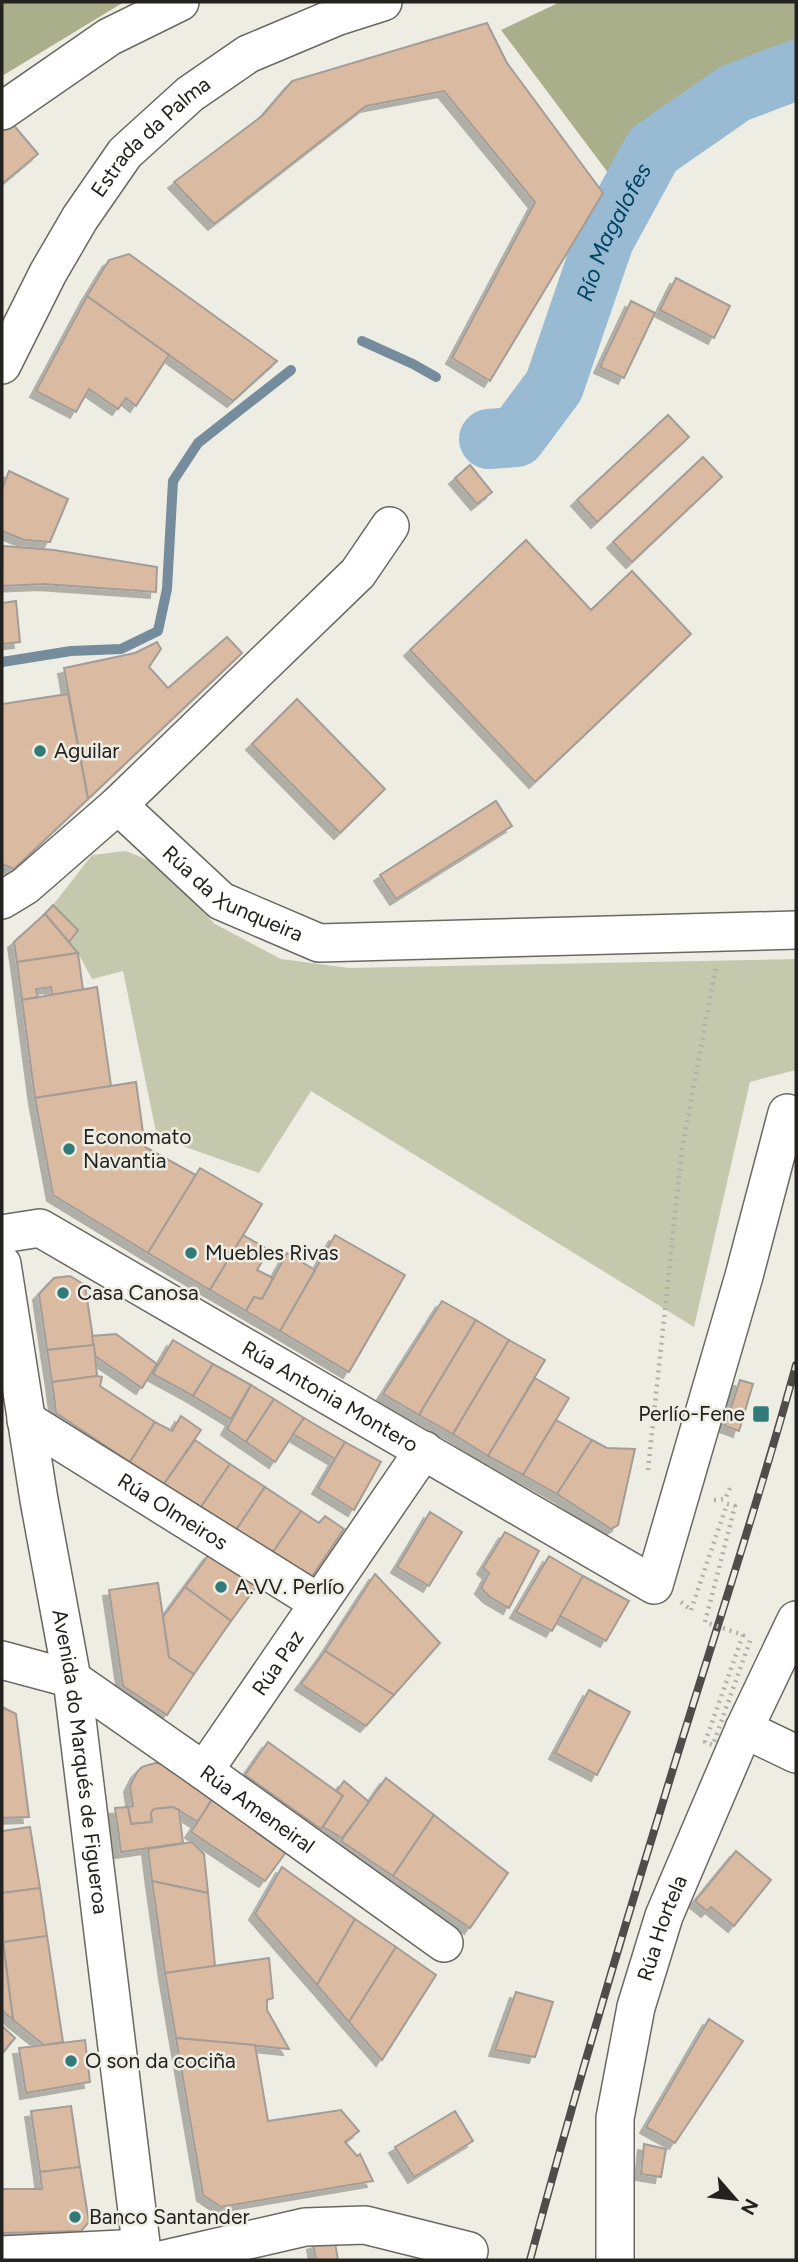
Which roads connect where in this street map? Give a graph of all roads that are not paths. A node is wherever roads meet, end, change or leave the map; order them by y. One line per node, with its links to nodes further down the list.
1 (180, 2): 3 (street)
2 (383, 2): 4 (street, Estrada da Palma)
3 (2, 111)
4 (2, 365)
5 (390, 526): 6 (street)
6 (118, 805): 7 (street); 8 (street, Rúa da Xunqueira)
7 (2, 900)
8 (796, 930)
9 (787, 1113): 13 (street, Rúa Antonia Montero)
10 (2, 1234): 13 (street, Rúa Antonia Montero)
11 (2, 1264): 12 (street, Avenida do Marqués de Figueroa)
12 (26, 1420): 14 (street, Rúa Olmeiros); 17 (street, Avenida do Marqués de Figueroa)
13 (424, 1450): 14 (street, Rúa Paz)
14 (319, 1603): 20 (street, Rúa Paz)
15 (796, 1620): 18 (street, Rúa Hortela)
16 (2, 1660): 17 (street, Rúa Ameneiral)
17 (72, 1679): 20 (street, Rúa Ameneiral); 24 (street, Avenida do Marqués de Figueroa)
18 (744, 1729): 19 (street); 25 (street, Rúa Hortela)
19 (796, 1754)
20 (204, 1771): 21 (street, Rúa Ameneiral)
21 (444, 1943)
22 (469, 2251): 24 (street)
23 (2, 2255): 24 (street)
24 (148, 2256)
25 (615, 2260)

